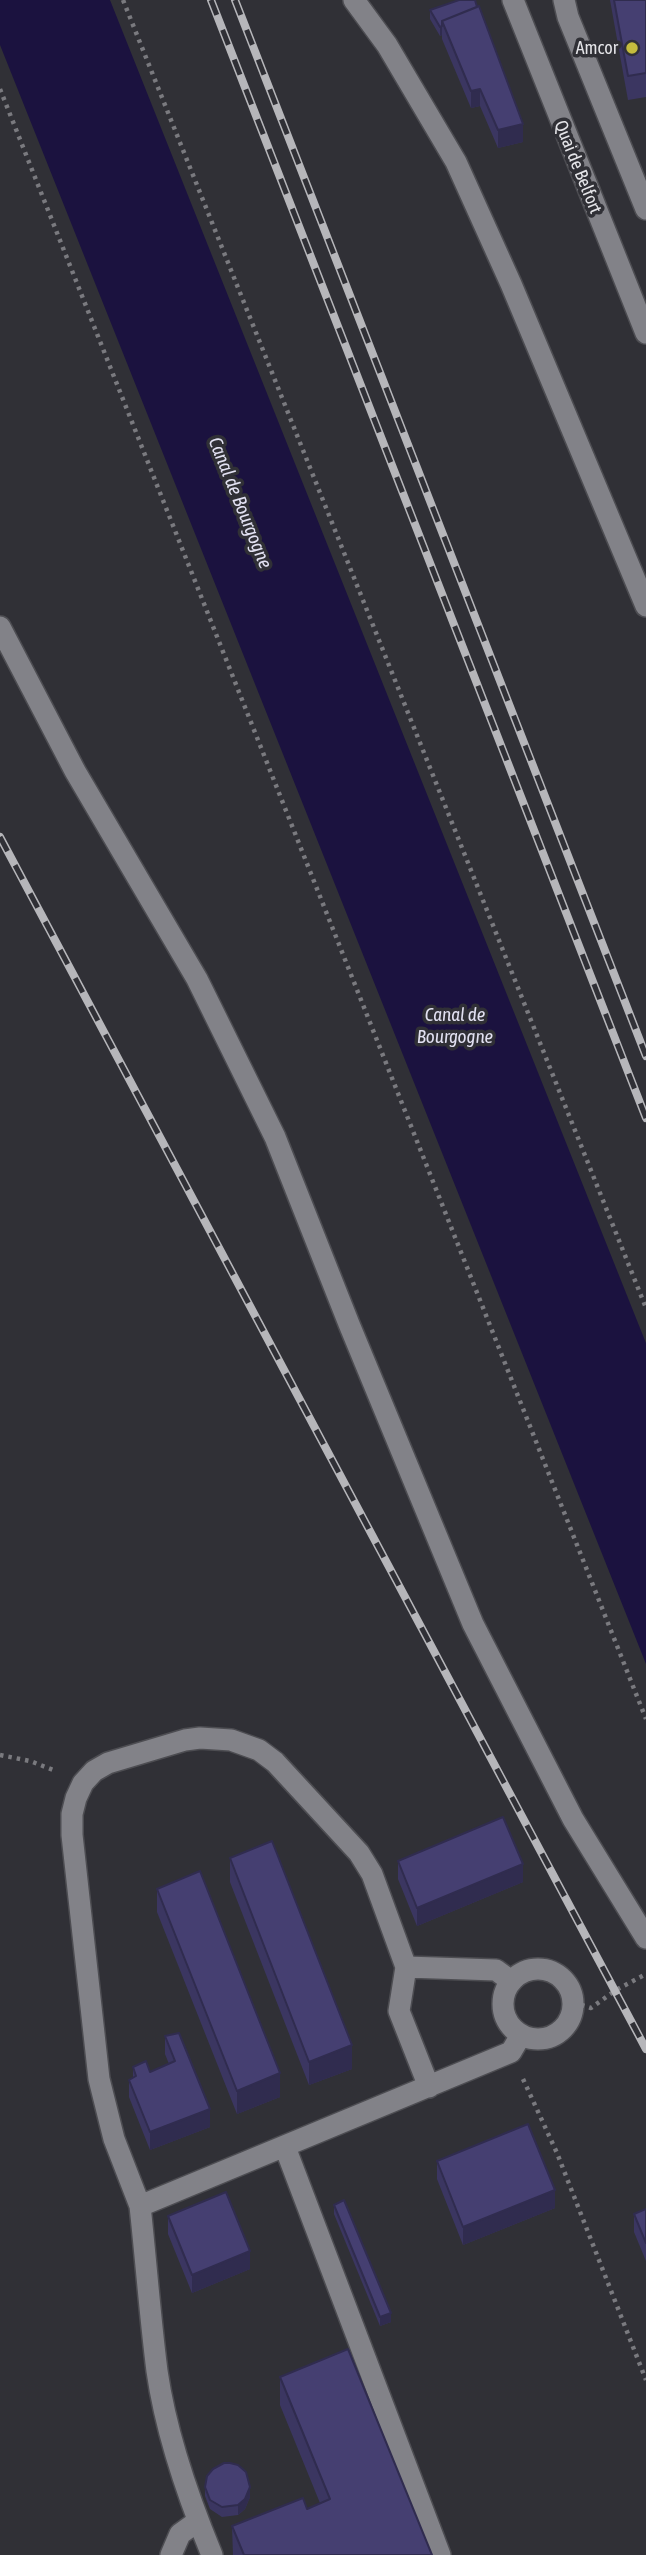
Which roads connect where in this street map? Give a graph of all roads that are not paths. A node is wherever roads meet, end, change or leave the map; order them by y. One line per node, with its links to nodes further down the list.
1 (354, 0): 6 (street)
2 (513, 0): 5 (street, Quai de Belfort)
3 (564, 0): 4 (street)
4 (646, 209)
5 (646, 333)
6 (646, 606)
7 (0, 627): 8 (street)
8 (646, 1938)
9 (406, 1967): 10 (street); 12 (street); 14 (street)
10 (511, 1981): 11 (street); 11 (street)
11 (516, 2044): 12 (street)
12 (429, 2087): 13 (street)
13 (285, 2147): 14 (street); 18 (street)
14 (140, 2206): 15 (street)
15 (198, 2521): 16 (street); 17 (street)
16 (171, 2555)
17 (212, 2555)
18 (440, 2555)

